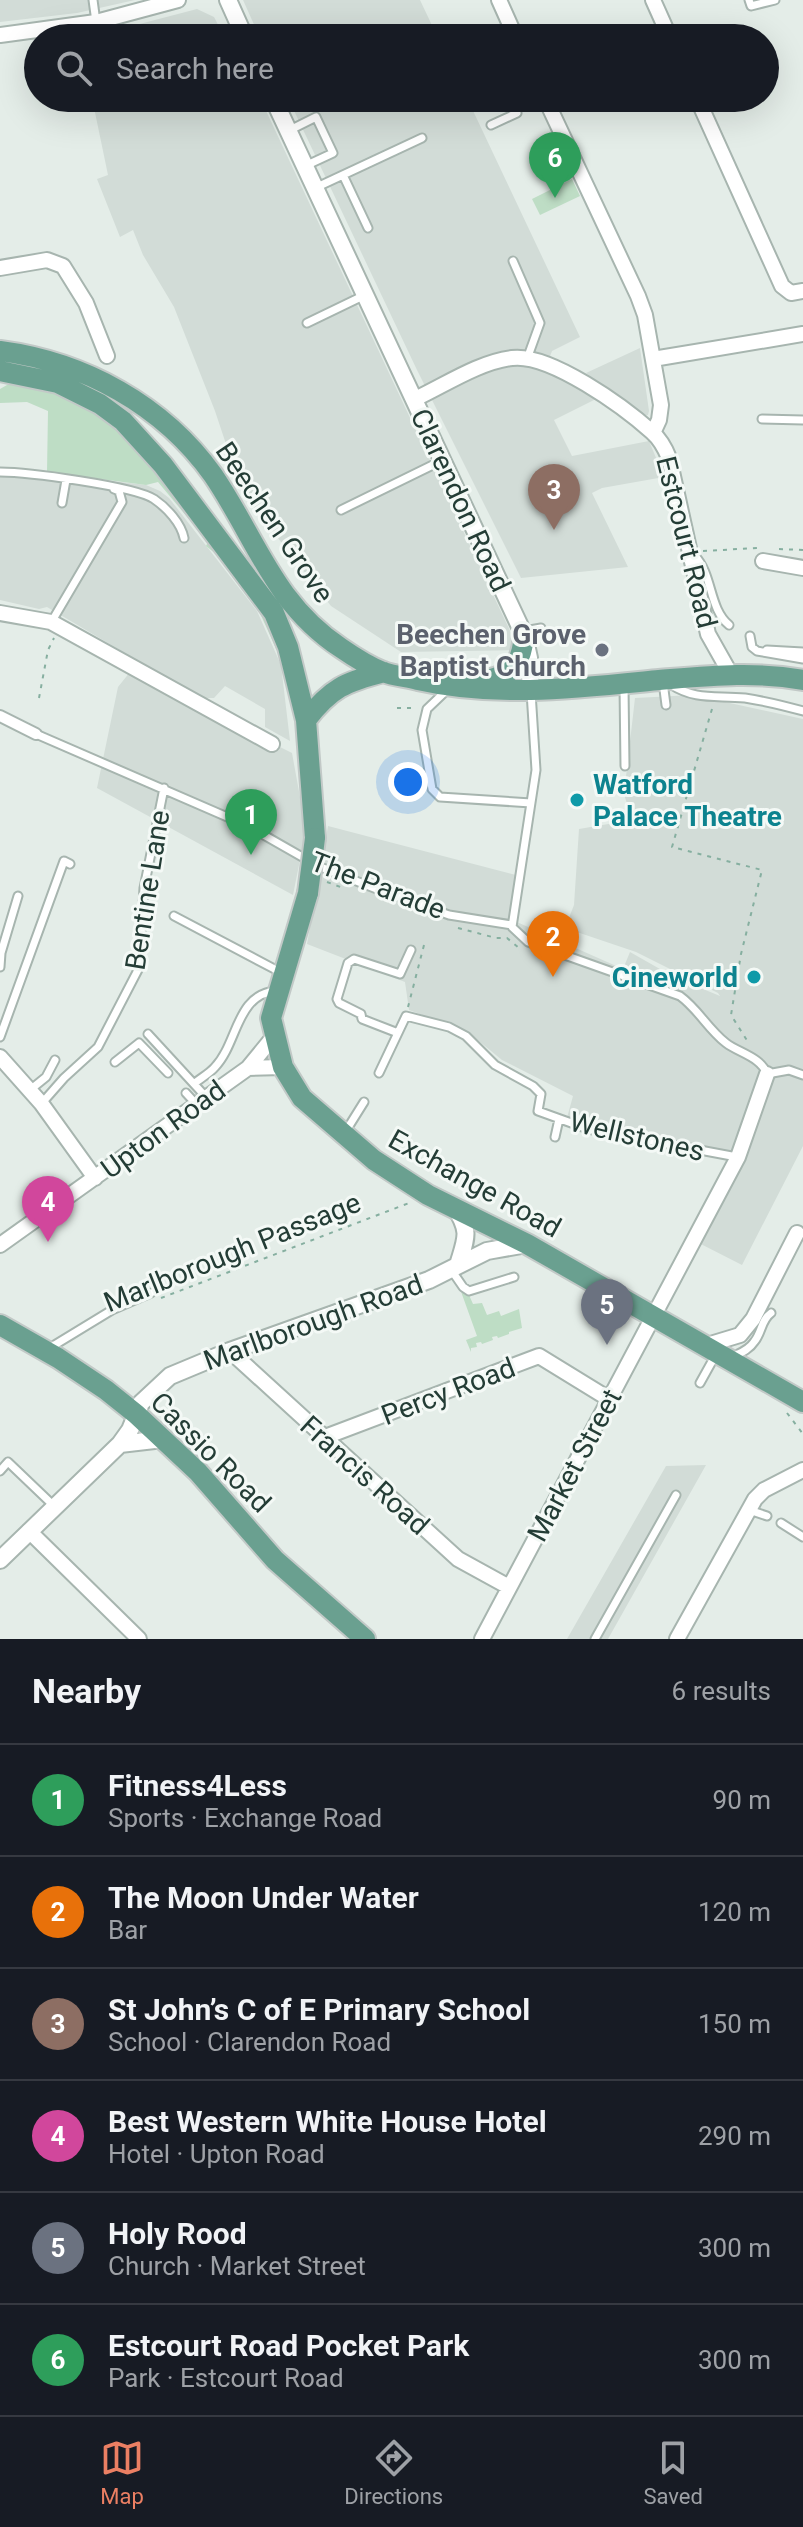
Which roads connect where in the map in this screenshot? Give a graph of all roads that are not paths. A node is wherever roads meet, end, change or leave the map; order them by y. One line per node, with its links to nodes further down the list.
1 (93, 0): 8 (lane)
2 (178, 0): 8 (street)
3 (228, 0): 10 (street)
4 (499, 0): 11 (street)
5 (653, 0): 12 (street)
6 (749, 0): 7 (lane)
7 (775, 0)
8 (96, 22): 9 (street)
9 (81, 24)
10 (239, 24)
11 (510, 24)
12 (664, 24)
13 (24, 32): 14 (street)
14 (0, 35)
15 (279, 112): 20 (street, Clarendon Road)
16 (549, 112): 35 (street, Estcourt Road)
17 (703, 112): 28 (street)
18 (517, 113): 19 (lane)
19 (491, 125)
20 (288, 131): 22 (street, Clarendon Road); 22 (lane)
21 (422, 138): 23 (lane)
22 (304, 167): 24 (street, Clarendon Road)
23 (343, 175): 24 (lane); 25 (lane)
24 (315, 188): 29 (street, Clarendon Road)
25 (368, 228)
26 (513, 261): 34 (lane)
27 (0, 268): 33 (street)
28 (803, 291)
29 (365, 295): 30 (lane); 39 (street, Clarendon Road)
30 (307, 323)
31 (803, 334): 35 (street)
32 (0, 351): 61 (main road, Beechen Grove)
33 (107, 356)
34 (527, 359): 39 (street); 42 (street)
35 (653, 359): 42 (street, Estcourt Road)
36 (0, 371): 38 (main road, Beechen Grove)
37 (0, 383): 38 (street)
38 (58, 383): 71 (main road, Beechen Grove)
39 (415, 399): 43 (street, Clarendon Road)
40 (762, 419): 41 (lane)
41 (803, 420)
42 (653, 433): 50 (street, Estcourt Road)
43 (443, 460): 48 (lane); 56 (street, Clarendon Road)
44 (0, 472): 45 (lane)
45 (66, 480): 46 (lane); 47 (lane)
46 (109, 487): 49 (lane); 54 (lane)
47 (62, 503)
48 (341, 510)
49 (184, 538)
50 (690, 552): 55 (lane); 62 (street, Estcourt Road)
51 (760, 555): 52 (street)
52 (803, 568)
53 (0, 613): 54 (street)
54 (55, 624): 73 (street)
55 (729, 625)
56 (529, 632): 66 (main road); 67 (street, Clarendon Road)
57 (750, 636): 58 (lane)
58 (757, 651): 59 (lane); 60 (lane)
59 (803, 652)
60 (803, 659)
61 (384, 672): 66 (main road, Beechen Grove); 71 (main road)
62 (730, 673): 63 (main road, Beechen Grove); 64 (main road, Beechen Grove)
63 (663, 680): 65 (main road, Beechen Grove); 68 (lane); 69 (lane)
64 (803, 680)
65 (624, 683): 67 (main road, Beechen Grove); 74 (lane)
66 (451, 687): 67 (main road, Beechen Grove); 76 (lane)
67 (531, 690): 76 (lane, Clarendon Road)
68 (666, 705)
69 (803, 711)
70 (0, 716): 72 (street)
71 (306, 720): 83 (main road, Exchange Road, bridge)
72 (36, 734): 75 (lane, The Parade)
73 (272, 744)
74 (625, 766)
75 (164, 788): 80 (lane, The Parade); 102 (lane, Bentine Lane)
76 (531, 803): 80 (lane, Clarendon Road)
77 (70, 864): 87 (lane)
78 (18, 896): 82 (lane)
79 (174, 916): 83 (lane)
80 (512, 926): 95 (lane)
81 (411, 950): 84 (lane)
82 (0, 967)
83 (282, 982): 86 (main road, Exchange Road); 97 (lane)
84 (398, 1033): 94 (lane); 103 (lane, Wellstones)
85 (148, 1034): 97 (lane)
86 (275, 1035): 91 (main road, Exchange Road); 92 (street, Upton Road)
87 (0, 1037)
88 (0, 1057): 98 (street)
89 (55, 1060): 98 (lane)
90 (115, 1062): 93 (lane)
91 (283, 1067): 92 (street, Upton Road); 104 (main road, Exchange Road)
92 (248, 1068): 100 (street, Upton Road)
93 (168, 1073)
94 (379, 1073)
95 (767, 1074): 96 (lane); 106 (street, Market Street)
96 (803, 1075)
97 (195, 1083): 100 (lane)
98 (30, 1090): 102 (street)
99 (186, 1093): 100 (lane)
100 (202, 1101): 107 (street, Upton Road)
101 (364, 1102): 104 (lane)
102 (41, 1103): 107 (street)
103 (559, 1119): 105 (lane); 106 (lane, Wellstones)
104 (343, 1136): 108 (main road, Exchange Road)
105 (555, 1137)
106 (738, 1157): 116 (street, Market Street)
107 (95, 1178): 111 (street, Upton Road)
108 (453, 1205): 110 (main road, Exchange Road); 112 (street, Marlborough Road)
109 (797, 1233): 120 (street)
110 (527, 1244): 112 (street, Marlborough Road); 116 (main road, Exchange Road)
111 (0, 1245)
112 (454, 1267): 113 (lane); 119 (street, Marlborough Road)
113 (514, 1277)
114 (154, 1297): 118 (lane)
115 (771, 1313): 120 (lane)
116 (653, 1315): 120 (main road, Exchange Road); 122 (street, Market Street)
117 (0, 1325): 118 (main road, Cassio Road)
118 (46, 1350): 124 (main road, Cassio Road)
119 (230, 1351): 124 (street, Marlborough Road); 125 (street, Francis Road)
120 (718, 1351): 121 (lane); 123 (main road, Exchange Road)
121 (700, 1383)
122 (609, 1399): 125 (street, Percy Road); 138 (street, Market Street)
123 (794, 1405)
124 (136, 1414): 126 (main road, Cassio Road); 127 (street, Marlborough Road)
125 (325, 1437): 138 (street, Francis Road)
126 (163, 1439): 127 (street); 140 (main road, Cassio Road)
127 (120, 1444): 131 (street, Marlborough Road)
128 (803, 1470): 132 (street)
129 (0, 1471): 131 (lane)
130 (676, 1495): 142 (lane)
131 (54, 1506): 135 (street, Marlborough Road)
132 (749, 1510): 133 (lane); 143 (street)
133 (767, 1516)
134 (781, 1523): 136 (lane)
135 (29, 1531): 137 (street, Marlborough Road); 139 (street)
136 (803, 1537)
137 (0, 1560)
138 (509, 1587): 141 (street, Market Street)
139 (132, 1637)
140 (365, 1639)
141 (482, 1639)
142 (595, 1639)
143 (677, 1639)

